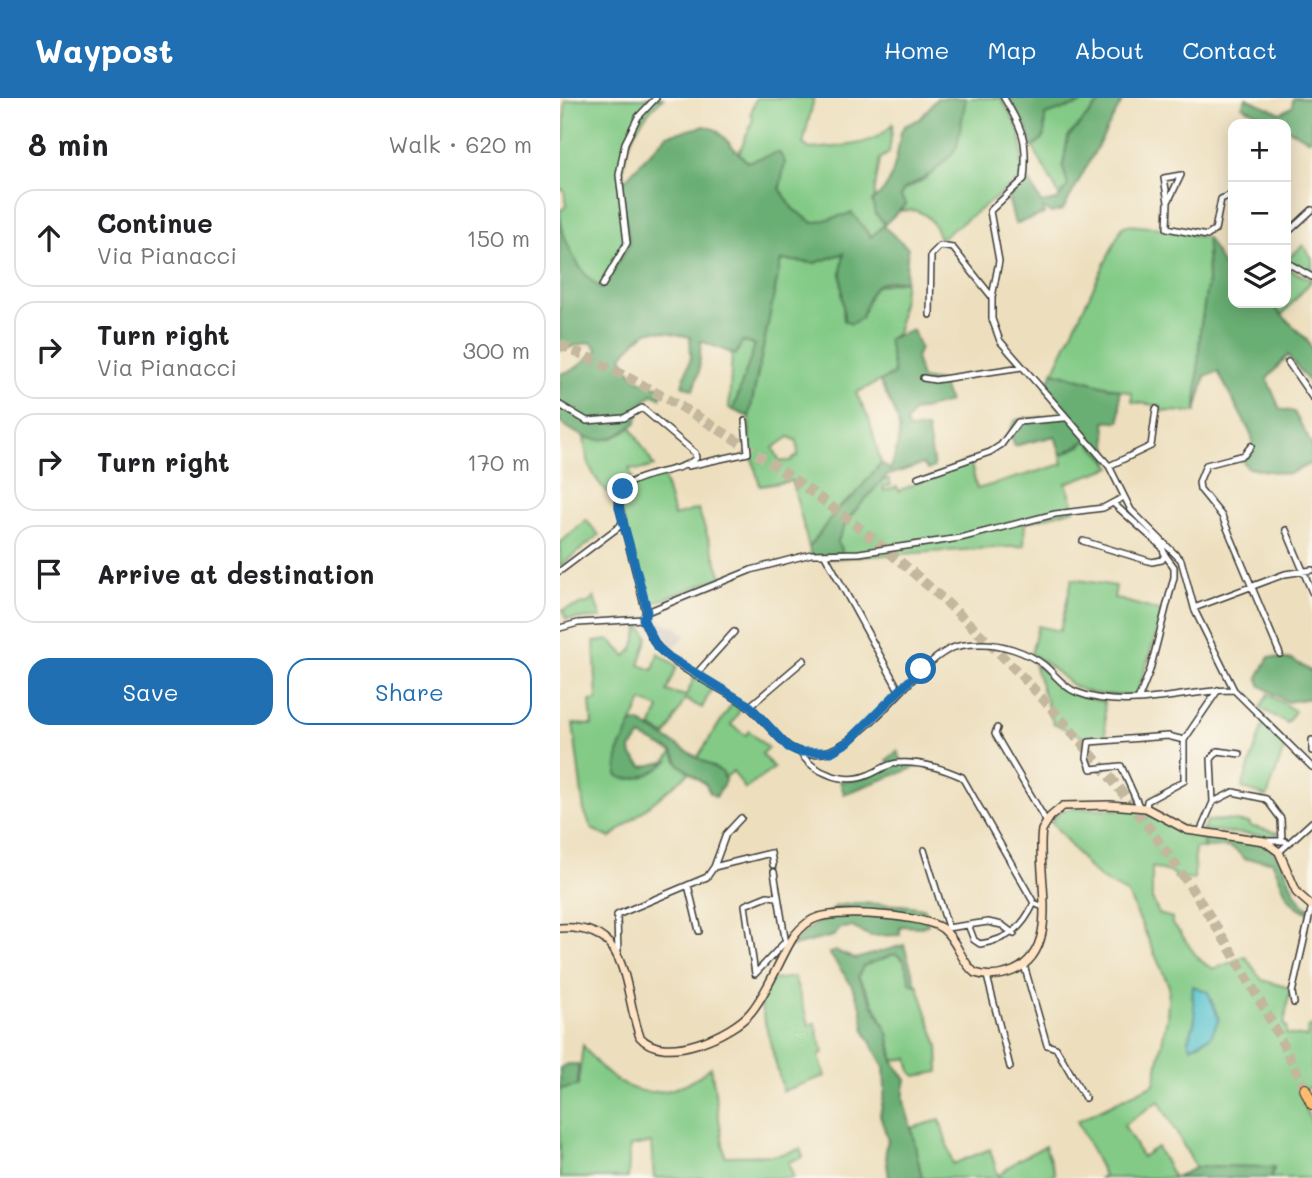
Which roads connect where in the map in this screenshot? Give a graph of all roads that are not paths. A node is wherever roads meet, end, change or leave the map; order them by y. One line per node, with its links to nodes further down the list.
1 (656, 98): 9 (street)
2 (1004, 98): 10 (street)
3 (1228, 196): 4 (street)
4 (1168, 202): 4 (street)
5 (1312, 210): 6 (street)
6 (1291, 229)
7 (1291, 265): 8 (street)
8 (1312, 277)
9 (602, 286)
10 (992, 297): 11 (street); 13 (street)
11 (930, 315)
12 (1288, 362): 15 (street)
13 (1022, 367): 14 (street); 18 (street)
14 (923, 378)
15 (1312, 397)
16 (560, 405): 21 (street)
17 (1156, 409): 22 (street)
18 (1064, 418): 22 (street); 23 (street)
19 (745, 422): 21 (street)
20 (1251, 446): 34 (street)
21 (688, 466): 26 (street)
22 (1109, 466): 24 (street)
23 (918, 477)
24 (1122, 498): 25 (street); 36 (street)
25 (1114, 504): 29 (street); 30 (street)
26 (623, 520): 32 (street); 37 (street)
27 (1286, 530): 33 (street)
28 (1083, 541): 30 (street)
29 (825, 555): 37 (street); 46 (street)
30 (1165, 555): 47 (street)
31 (1312, 570): 33 (street)
32 (560, 571)
33 (1303, 571): 34 (street); 35 (street)
34 (1251, 587): 36 (street); 41 (street)
35 (1312, 592)
36 (1194, 608): 45 (street)
37 (647, 612): 38 (street)
38 (643, 619): 39 (street); 43 (street)
39 (560, 628)
40 (734, 632): 43 (street)
41 (1280, 654)
42 (804, 660): 48 (street)
43 (697, 673): 48 (street)
44 (1218, 690): 45 (street); 47 (street); 50 (street)
45 (1234, 690): 55 (street)
46 (900, 692): 47 (street); 53 (street)
47 (1138, 700)
48 (750, 706): 53 (street)
49 (997, 728): 59 (street)
50 (1184, 740): 57 (street); 57 (street)
51 (1312, 740): 52 (street)
52 (1312, 751)
53 (800, 752): 69 (street)
54 (1240, 754): 56 (street)
55 (1312, 767)
56 (1213, 802): 61 (street); 63 (street)
57 (1142, 807): 59 (street); 61 (street)
58 (741, 818): 66 (street)
59 (1046, 821): 71 (street)
60 (1312, 822): 63 (street)
61 (1200, 832): 62 (street)
62 (1266, 841): 63 (street); 65 (street)
63 (1285, 841): 65 (street)
64 (924, 850): 74 (street)
65 (1279, 852): 70 (street)
66 (714, 867): 67 (street); 68 (street)
67 (688, 885): 75 (street); 78 (street)
68 (777, 897): 77 (street); 77 (street)
69 (1034, 903): 71 (street); 76 (street)
70 (1312, 905): 81 (street)
71 (1042, 907): 79 (street)
72 (968, 927): 74 (street); 76 (street); 76 (street)
73 (560, 928): 78 (street)
74 (947, 929): 77 (street); 80 (street)
75 (699, 931)
76 (1014, 934)
77 (786, 944): 78 (street)
78 (618, 955)
79 (1024, 965): 80 (street); 84 (street)
80 (987, 976): 82 (street)
81 (1294, 1003)
82 (1010, 1067)
83 (1305, 1089): 85 (highway)
84 (1085, 1098)
85 (1312, 1104)

